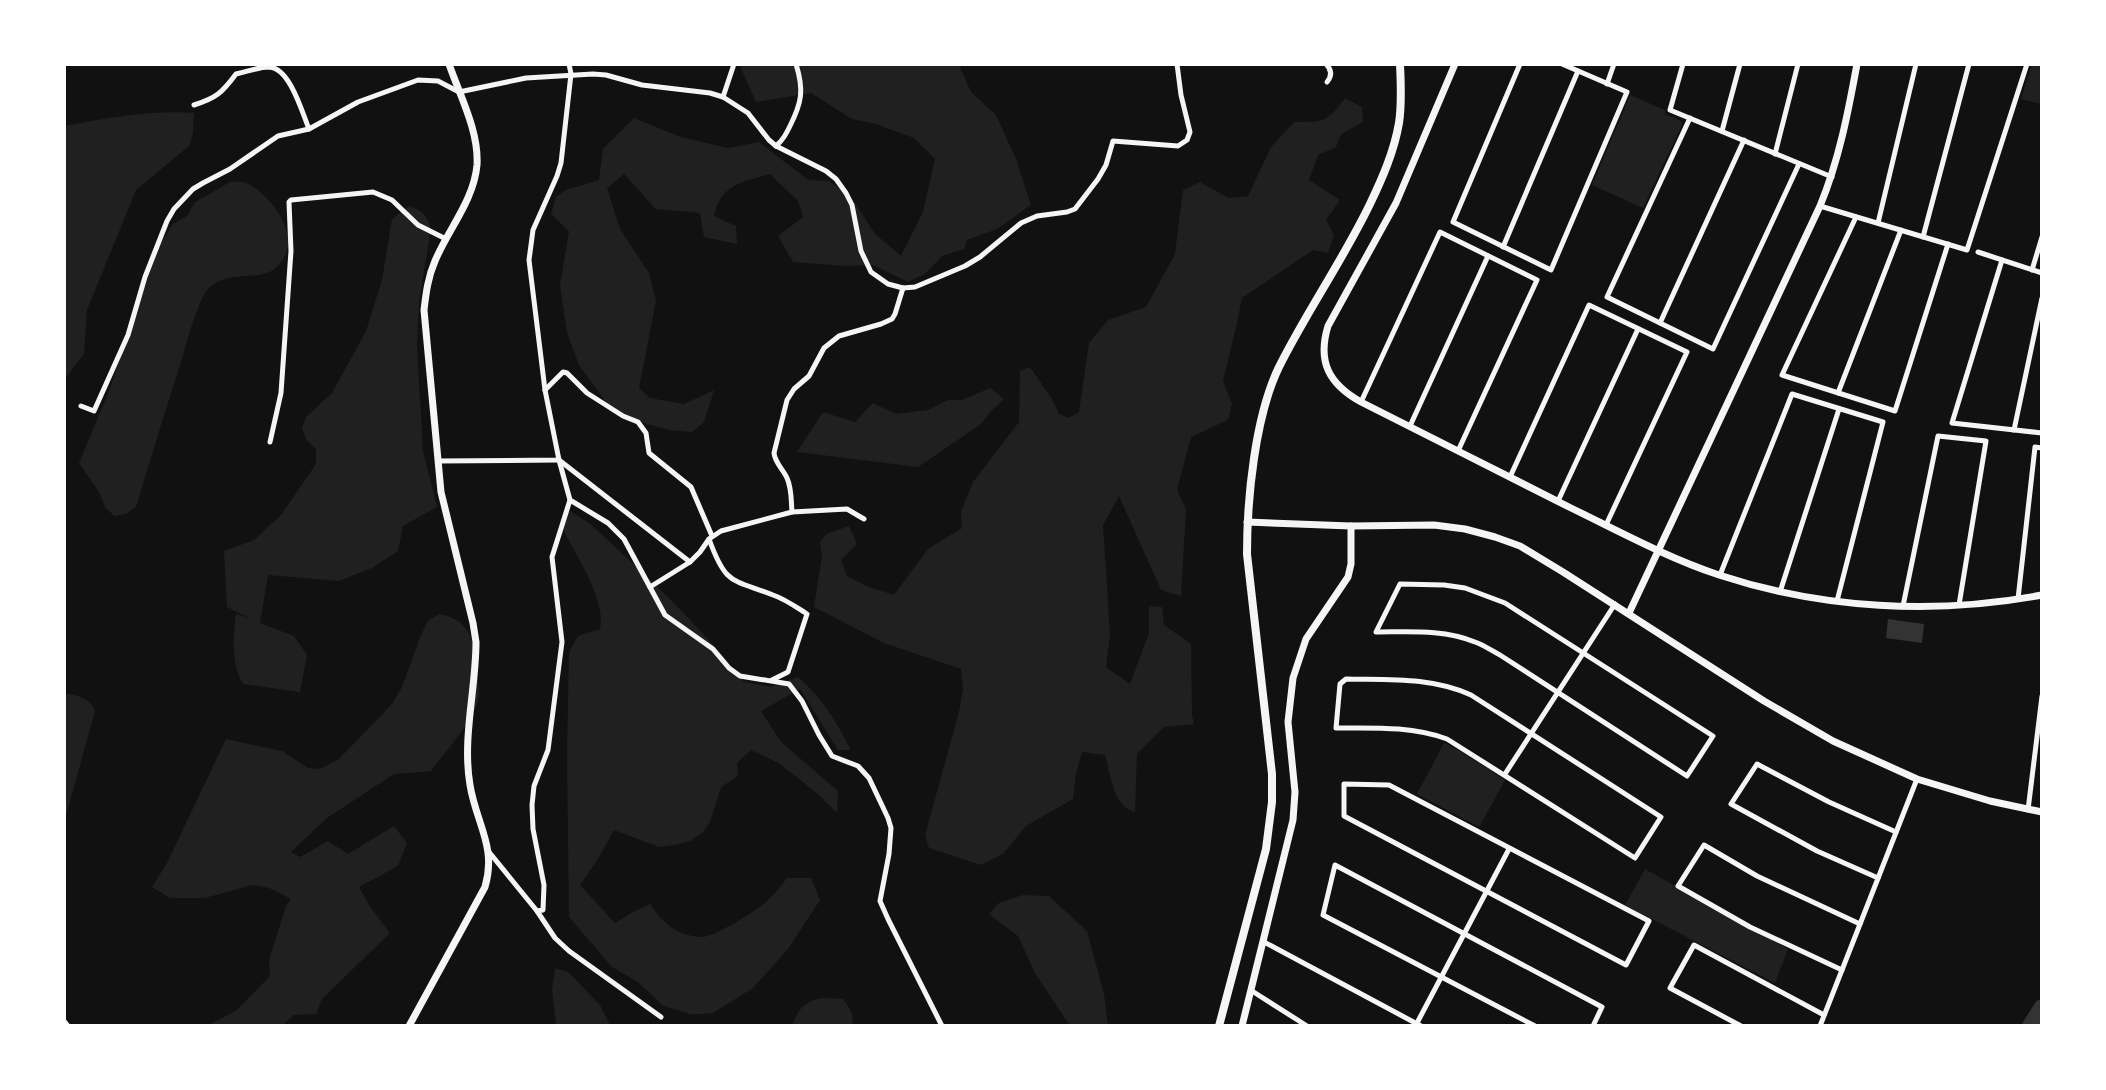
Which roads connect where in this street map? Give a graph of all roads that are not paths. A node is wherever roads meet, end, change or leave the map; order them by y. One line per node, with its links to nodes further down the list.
1 (449, 64): 24 (street)
2 (569, 64): 21 (street)
3 (734, 64): 25 (street)
4 (796, 64): 31 (street)
5 (1177, 64): 49 (street)
6 (1326, 64): 22 (street)
7 (1400, 64): 71 (main road)
8 (1455, 64): 55 (street)
9 (1520, 64): 43 (street)
10 (1562, 64): 20 (street)
11 (1614, 64): 23 (street)
12 (1683, 64): 27 (street)
13 (1740, 64): 29 (street)
14 (1798, 64): 32 (street)
15 (1857, 64): 34 (street)
16 (1916, 64): 37 (street)
17 (1969, 64): 39 (street)
18 (2026, 64): 42 (street)
19 (270, 66): 26 (street); 28 (street)
20 (1578, 71): 23 (street); 43 (street)
21 (571, 74): 24 (street); 25 (street); 53 (street)
22 (1327, 82)
23 (1608, 84): 43 (street)
24 (459, 92): 28 (street); 41 (street)
25 (723, 97): 31 (street)
26 (194, 105)
27 (1690, 118): 29 (street); 51 (street)
28 (309, 129): 56 (street)
29 (1722, 131): 30 (street)
30 (1744, 140): 32 (street); 51 (street)
31 (776, 146): 49 (street)
32 (1775, 154): 33 (street)
33 (1799, 164): 34 (street); 51 (street)
34 (1832, 177): 35 (street)
35 (1820, 206): 36 (street); 75 (street)
36 (1856, 217): 37 (street); 54 (street)
37 (1878, 224): 38 (street)
38 (1901, 230): 39 (street); 54 (street)
39 (1923, 237): 42 (street)
40 (2042, 237): 47 (street)
41 (446, 239): 61 (street); 65 (street)
42 (1948, 244): 54 (street)
43 (1503, 247)
44 (1978, 252): 46 (street)
45 (1488, 256): 55 (street); 58 (street); 63 (street)
46 (2002, 260): 47 (street); 59 (street)
47 (2032, 270): 48 (street)
48 (2042, 273)
49 (903, 288): 69 (street)
50 (2042, 298): 59 (street)
51 (1660, 323)
52 (1638, 328): 66 (street); 68 (street); 72 (street)
53 (545, 390): 64 (street); 74 (street)
54 (1838, 393)
55 (1361, 402): 58 (street)
56 (81, 406)
57 (1839, 409): 77 (street); 79 (street); 82 (street)
58 (1410, 426): 63 (street)
59 (2014, 430): 60 (street)
60 (2042, 433)
61 (270, 442)
62 (2042, 448): 81 (street)
63 (1458, 451): 66 (street)
64 (559, 460): 65 (street); 67 (street); 76 (street)
65 (438, 461): 98 (street)
66 (1510, 477): 68 (street)
67 (570, 500): 78 (street); 101 (street)
68 (1558, 501): 72 (street)
69 (792, 512): 70 (street); 74 (street)
70 (864, 519)
71 (1247, 522): 73 (street); 115 (main road)
72 (1606, 525): 75 (street)
73 (1351, 526): 83 (street); 104 (street)
74 (711, 538): 76 (street); 88 (street)
75 (1659, 551): 77 (street); 86 (street)
76 (690, 562): 78 (street)
77 (1720, 575): 79 (street)
78 (650, 587): 88 (street)
79 (1780, 591): 82 (street)
80 (2042, 595): 81 (street)
81 (2018, 599): 84 (street)
82 (1837, 601): 85 (street)
83 (1615, 604): 86 (street); 87 (street)
84 (1959, 605): 85 (street); 85 (street)
85 (1902, 606)
86 (1629, 613): 93 (street)
87 (1583, 653): 89 (street); 89 (street); 89 (street)
88 (772, 681): 114 (street)
89 (1557, 693): 91 (street)
90 (2042, 696): 94 (street)
91 (1531, 734): 92 (street); 92 (street); 92 (street)
92 (1505, 774)
93 (1917, 779): 94 (street); 96 (street)
94 (2028, 810): 95 (street)
95 (2042, 812)
96 (1896, 832): 99 (street); 99 (street)
97 (1509, 849): 100 (street); 100 (street); 100 (street)
98 (489, 852): 101 (street); 113 (street)
99 (1878, 878): 102 (street)
100 (1487, 891): 103 (street)
101 (537, 911): 109 (street)
102 (1860, 924): 105 (street); 105 (street)
103 (1464, 934): 106 (street); 106 (street); 119 (street)
104 (1264, 942): 107 (street); 111 (street)
105 (1842, 970): 108 (street)
106 (1442, 977): 111 (street); 118 (street)
107 (1252, 991): 116 (street); 117 (street)
108 (1824, 1015): 120 (street); 121 (street)
109 (661, 1017)
110 (64, 1021): 112 (street)
111 (1419, 1024)
112 (68, 1026)
113 (409, 1026)
114 (942, 1026)
115 (1219, 1026)
116 (1242, 1026)
117 (1307, 1026)
118 (1535, 1026)
119 (1593, 1026)
120 (1741, 1026)
121 (1820, 1026)

